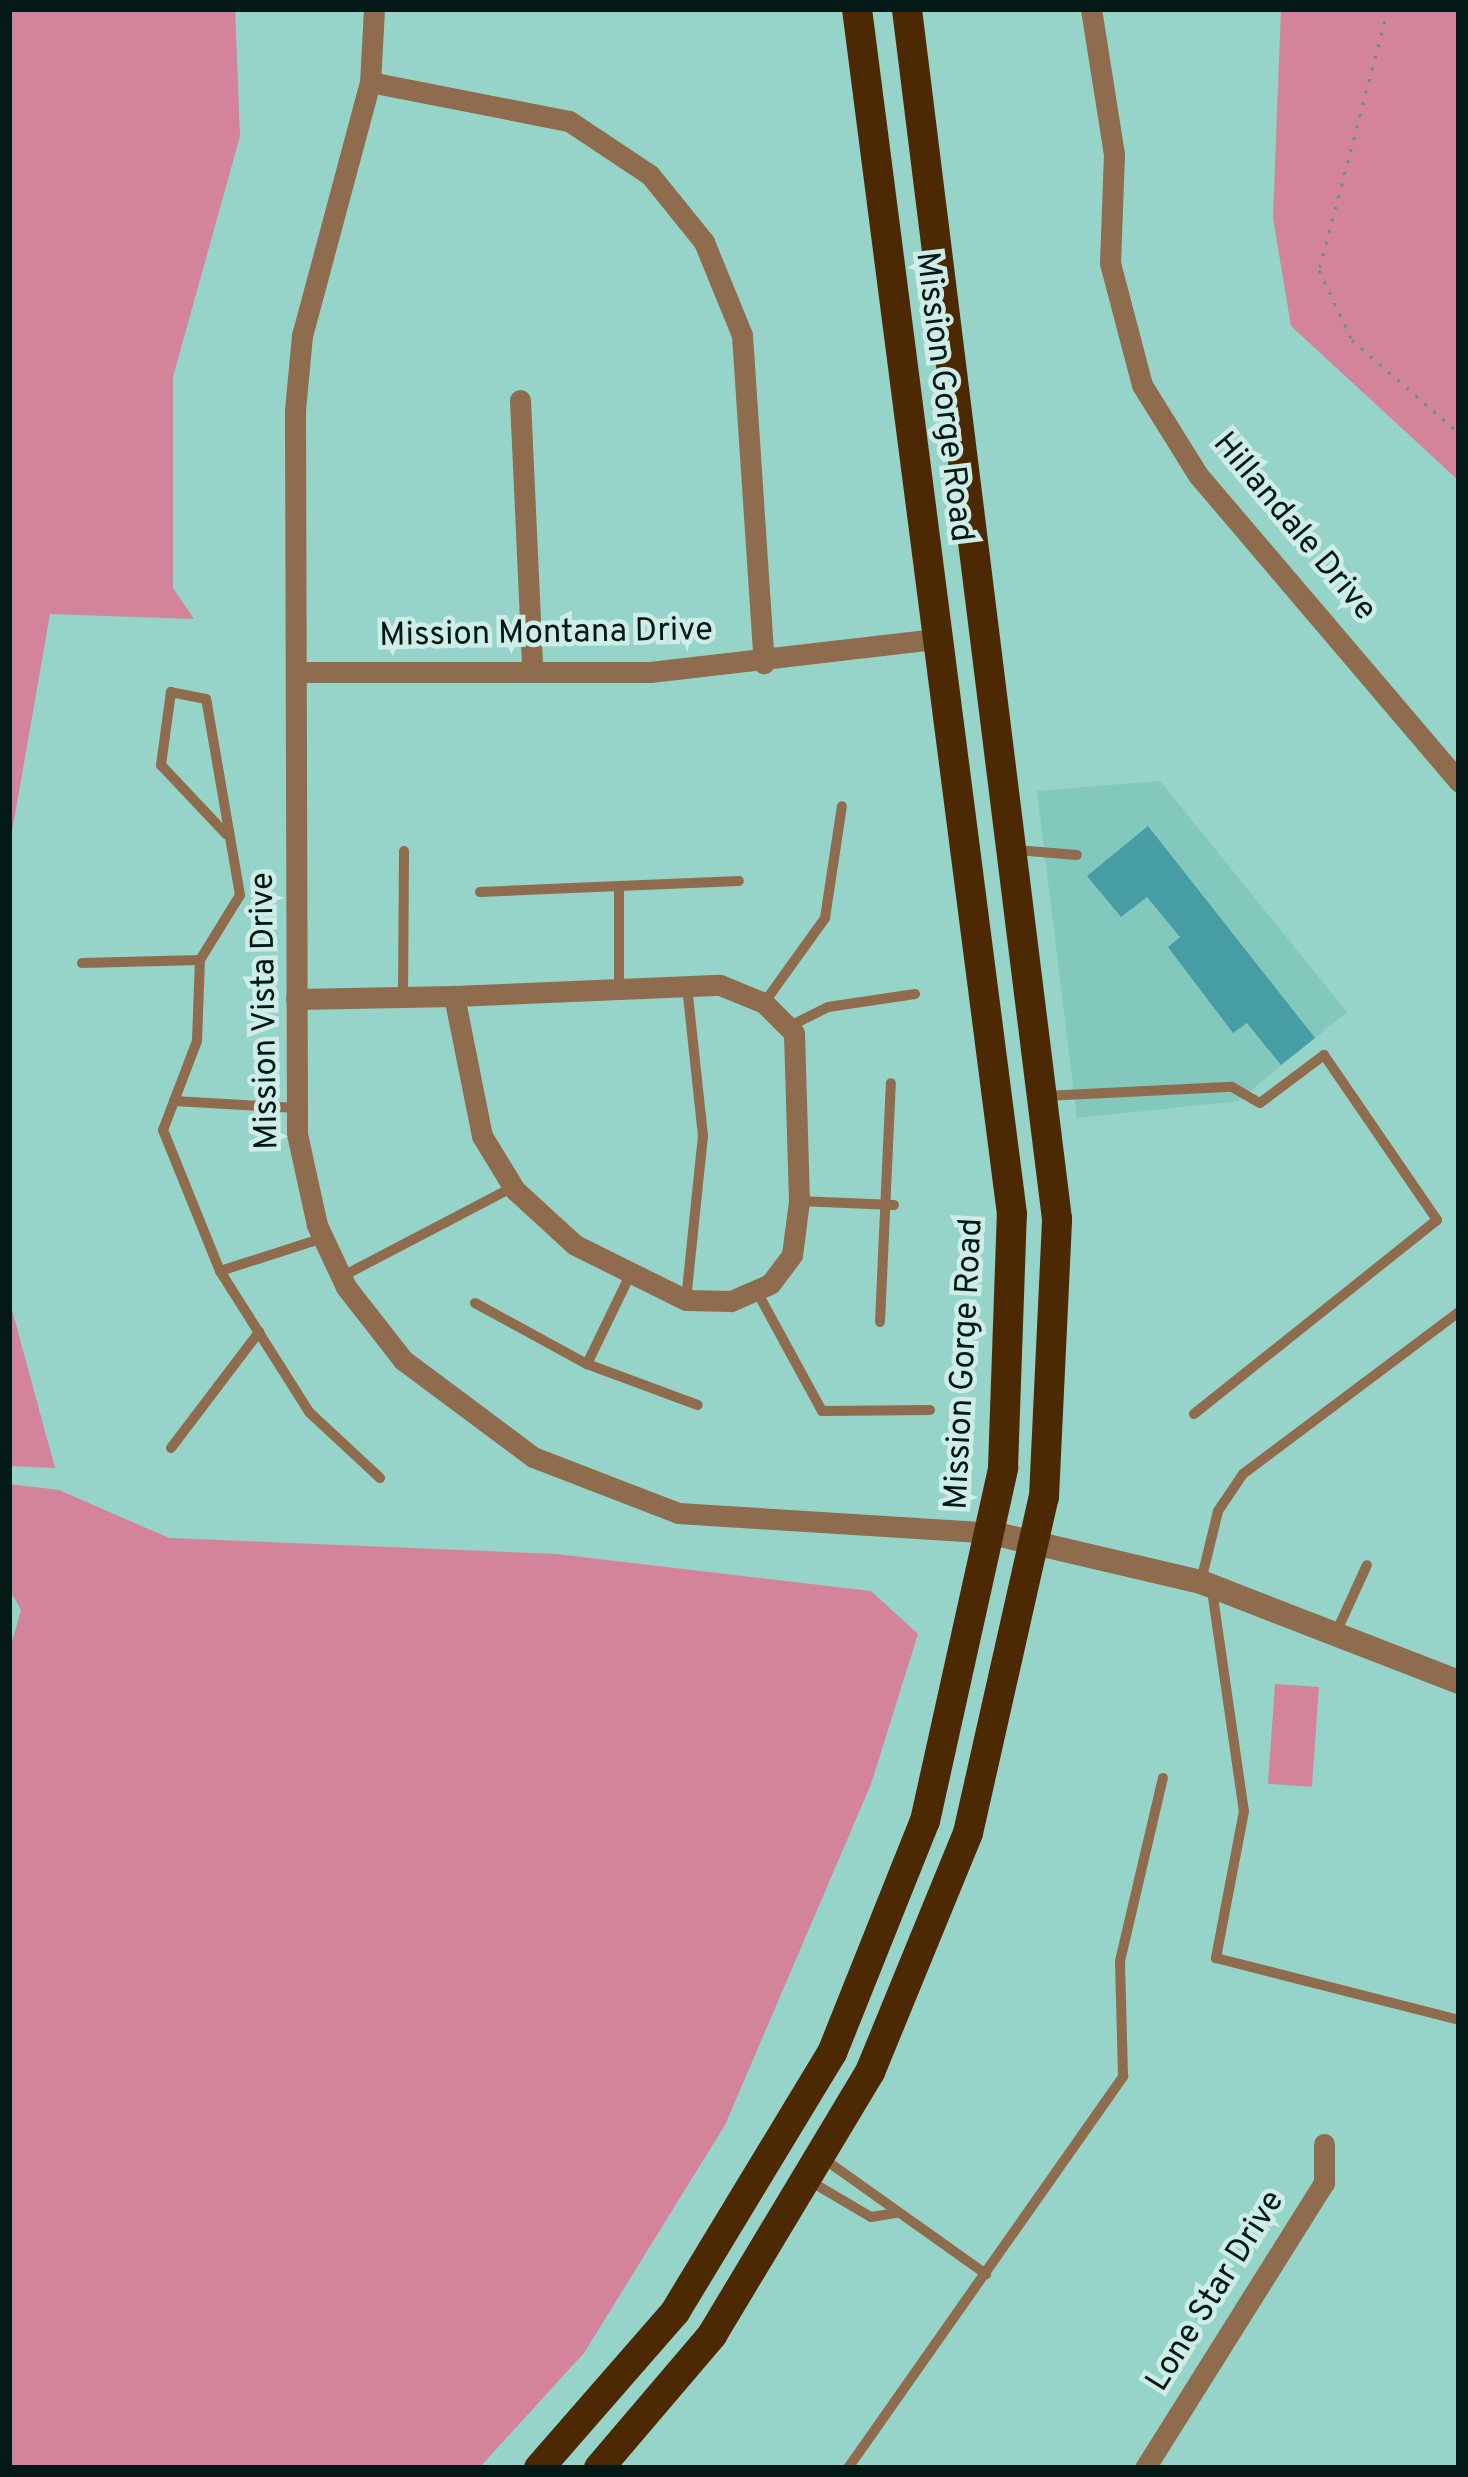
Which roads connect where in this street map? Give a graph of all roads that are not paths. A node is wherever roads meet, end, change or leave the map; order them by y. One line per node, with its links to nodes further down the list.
1 (374, 9): 5 (street, Mission Vista Drive)
2 (857, 9): 7 (main road, Mission Gorge Road)
3 (907, 9): 14 (main road, Mission Gorge Road)
4 (1091, 9): 11 (street, Hillandale Drive)
5 (370, 82): 8 (street); 10 (street, Mission Vista Drive)
6 (520, 400): 9 (street)
7 (936, 639): 8 (street, Mission Montana Drive); 53 (main road, Mission Gorge Road)
8 (764, 663): 9 (street, Mission Montana Drive)
9 (532, 667): 10 (street, Mission Montana Drive)
10 (299, 672): 27 (street, Mission Vista Drive)
11 (1459, 782)
12 (842, 806): 28 (lane)
13 (226, 834): 13 (lane); 20 (lane)
14 (1014, 850): 16 (lane); 31 (main road, Mission Gorge Road)
15 (404, 851): 26 (lane)
16 (1077, 855)
17 (739, 881): 18 (lane)
18 (619, 886): 19 (lane); 23 (lane)
19 (480, 892)
20 (200, 960): 21 (lane); 32 (lane)
21 (82, 963)
22 (686, 986): 23 (street); 28 (street); 42 (lane)
23 (619, 989): 25 (street)
24 (915, 994): 29 (lane)
25 (454, 996): 26 (street); 34 (street)
26 (403, 997): 27 (street)
27 (296, 999): 33 (street, Mission Vista Drive)
28 (764, 1003): 29 (street)
29 (790, 1026): 35 (street)
30 (891, 1083): 36 (lane)
31 (1045, 1096): 50 (lane); 54 (main road, Mission Gorge Road)
32 (174, 1101): 33 (lane); 38 (lane)
33 (297, 1108): 37 (street, Mission Vista Drive)
34 (513, 1186): 39 (street); 40 (lane)
35 (799, 1201): 36 (lane); 41 (street)
36 (894, 1205): 45 (lane)
37 (323, 1238): 38 (lane); 40 (street, Mission Vista Drive)
38 (220, 1271): 46 (lane)
39 (631, 1273): 42 (street); 47 (lane)
40 (341, 1277): 53 (street, Mission Vista Drive)
41 (756, 1290): 42 (street); 49 (lane)
42 (686, 1300)
43 (475, 1303): 47 (lane)
44 (1459, 1312): 56 (lane)
45 (880, 1322)
46 (259, 1332): 51 (lane); 52 (lane)
47 (587, 1364): 48 (lane)
48 (698, 1405)
49 (930, 1410)
50 (1194, 1414)
51 (171, 1448)
52 (380, 1478)
53 (992, 1533): 54 (street); 65 (main road, Mission Gorge Road)
54 (1036, 1540): 56 (street); 62 (main road, Mission Gorge Road)
55 (1366, 1565): 57 (lane)
56 (1206, 1585): 57 (street); 60 (lane)
57 (1333, 1640): 58 (street)
58 (1459, 1682)
59 (1163, 1778): 64 (lane)
60 (1459, 2020)
61 (1324, 2144): 68 (street, Lone Star Drive)
62 (814, 2168): 63 (lane); 63 (lane); 66 (main road, Mission Gorge Road)
63 (897, 2213): 64 (lane)
64 (986, 2274): 67 (lane)
65 (539, 2468)
66 (599, 2468)
67 (848, 2468)
68 (1145, 2468)

